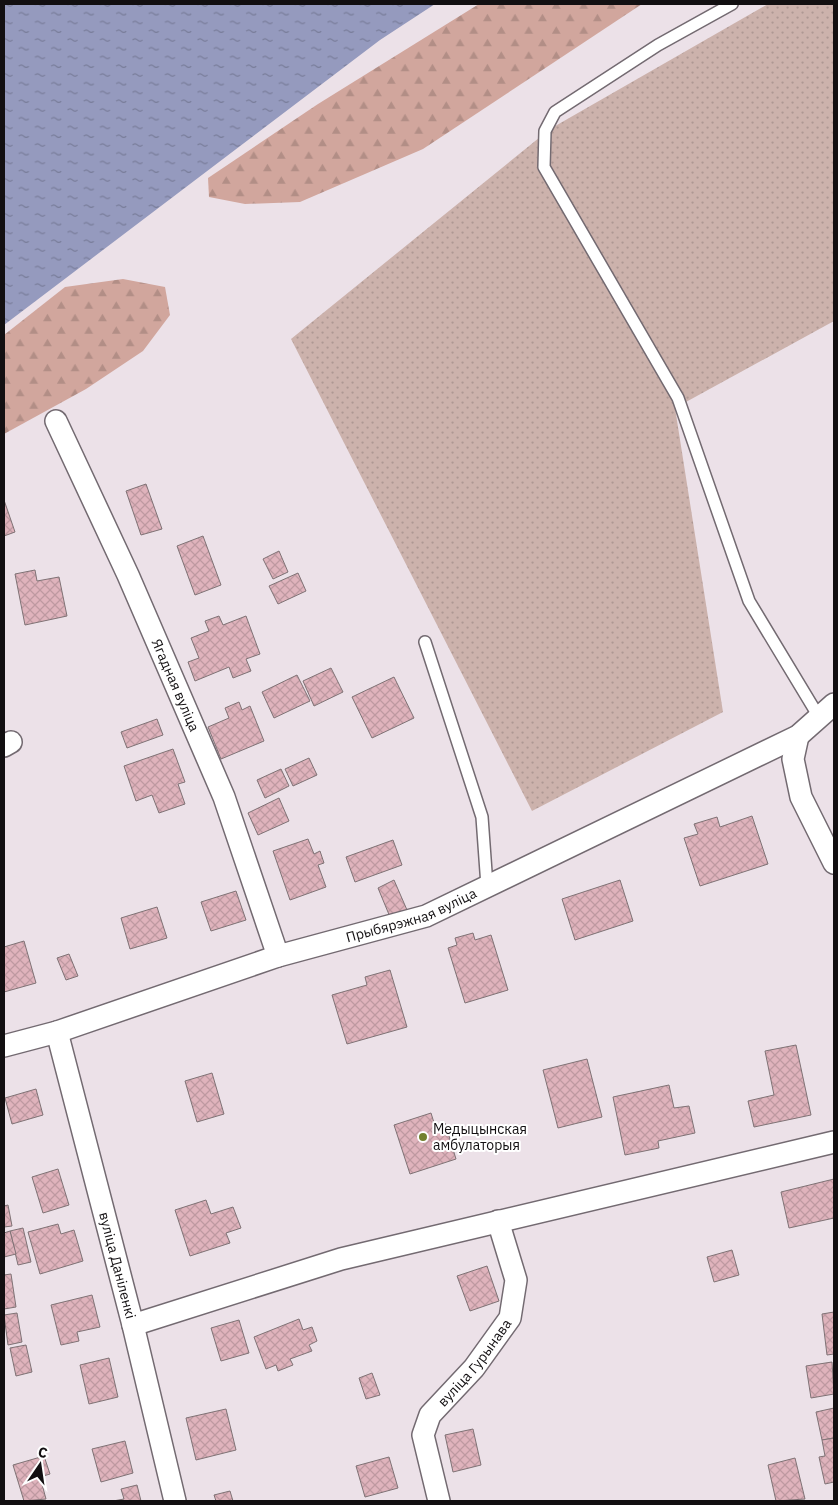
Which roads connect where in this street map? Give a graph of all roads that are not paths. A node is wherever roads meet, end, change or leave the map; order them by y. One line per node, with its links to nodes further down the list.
1 (732, 4): 4 (lane)
2 (56, 421): 8 (street, Ягадная вуліца)
3 (425, 642): 7 (lane)
4 (827, 711): 5 (street, Прыбярэжная вуліца)
5 (798, 736): 6 (street); 7 (street, Прыбярэжная вуліца)
6 (834, 863)
7 (487, 886): 8 (street, Прыбярэжная вуліца)
8 (278, 956): 9 (street, Прыбярэжная вуліца)
9 (56, 1032): 10 (street, Прыбярэжная вуліца); 13 (street, вуліца Даніленкі)
10 (4, 1046)
11 (834, 1142): 12 (street)
12 (498, 1220): 13 (street); 15 (street, вуліца Гурынава)
13 (133, 1325): 14 (street, вуліца Даніленкі)
14 (175, 1501)
15 (439, 1501)

